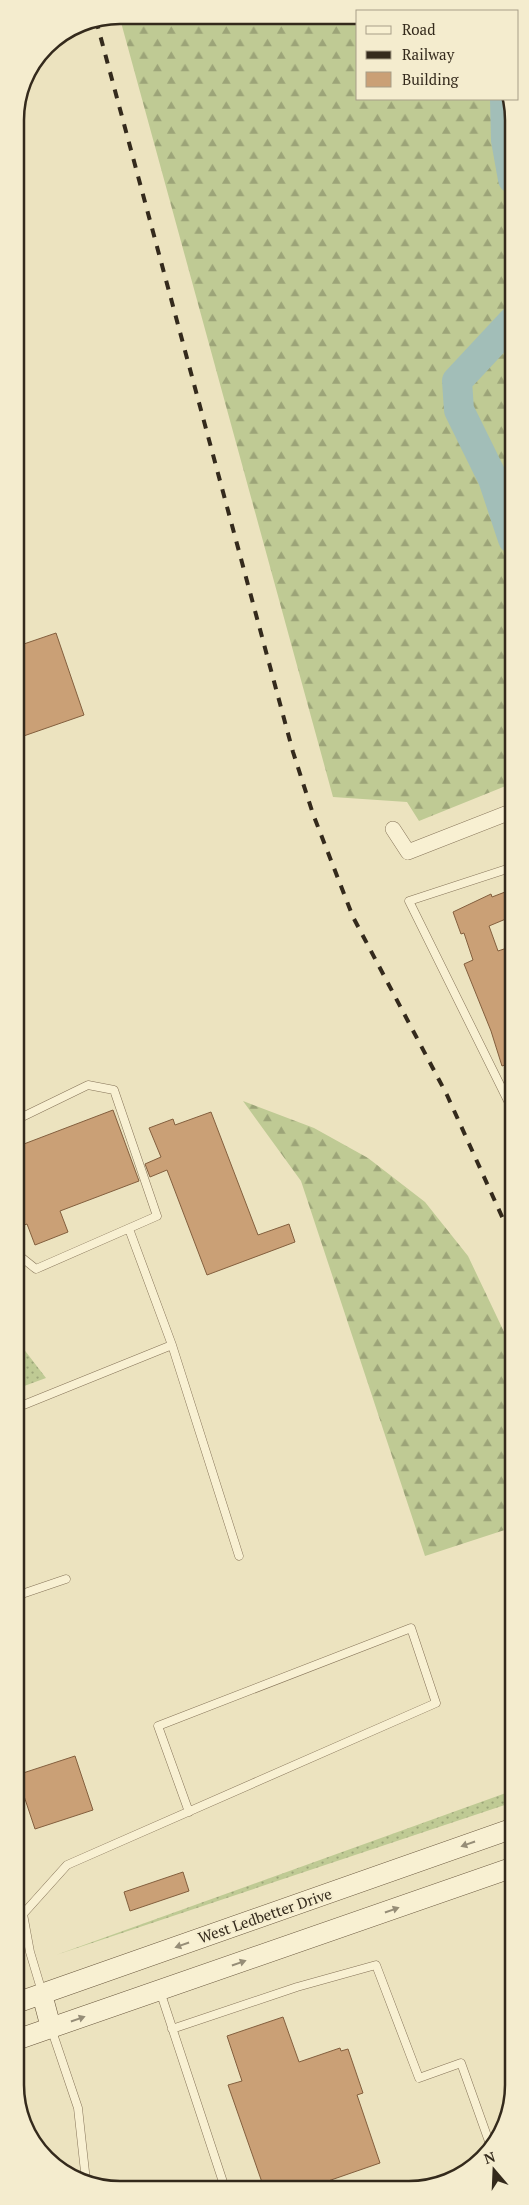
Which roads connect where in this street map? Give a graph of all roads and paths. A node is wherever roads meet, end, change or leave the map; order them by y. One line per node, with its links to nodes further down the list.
1 (505, 814): 2 (street)
2 (393, 830)
3 (505, 870): 4 (lane)
4 (505, 1095)
5 (24, 1116): 6 (lane)
6 (129, 1229): 7 (lane); 8 (lane)
7 (24, 1260)
8 (172, 1345): 9 (lane); 10 (lane)
9 (24, 1405)
10 (239, 1556)
11 (66, 1579): 12 (lane)
12 (24, 1593)
13 (189, 1812): 13 (lane); 16 (lane)
14 (505, 1831): 19 (main road, West Ledbetter Drive, one-way to 19)
15 (505, 1870): 18 (main road, one-way to 15)
16 (24, 1913)
17 (24, 1919): 19 (lane)
18 (160, 1990): 21 (main road, one-way to 18); 22 (lane)
19 (42, 1994): 20 (main road, West Ledbetter Drive); 21 (main road)
20 (24, 2000)
21 (51, 2028): 23 (main road); 25 (lane)
22 (172, 2029): 24 (lane); 26 (lane)
23 (24, 2037)
24 (488, 2139)
25 (85, 2175)
26 (223, 2181)

